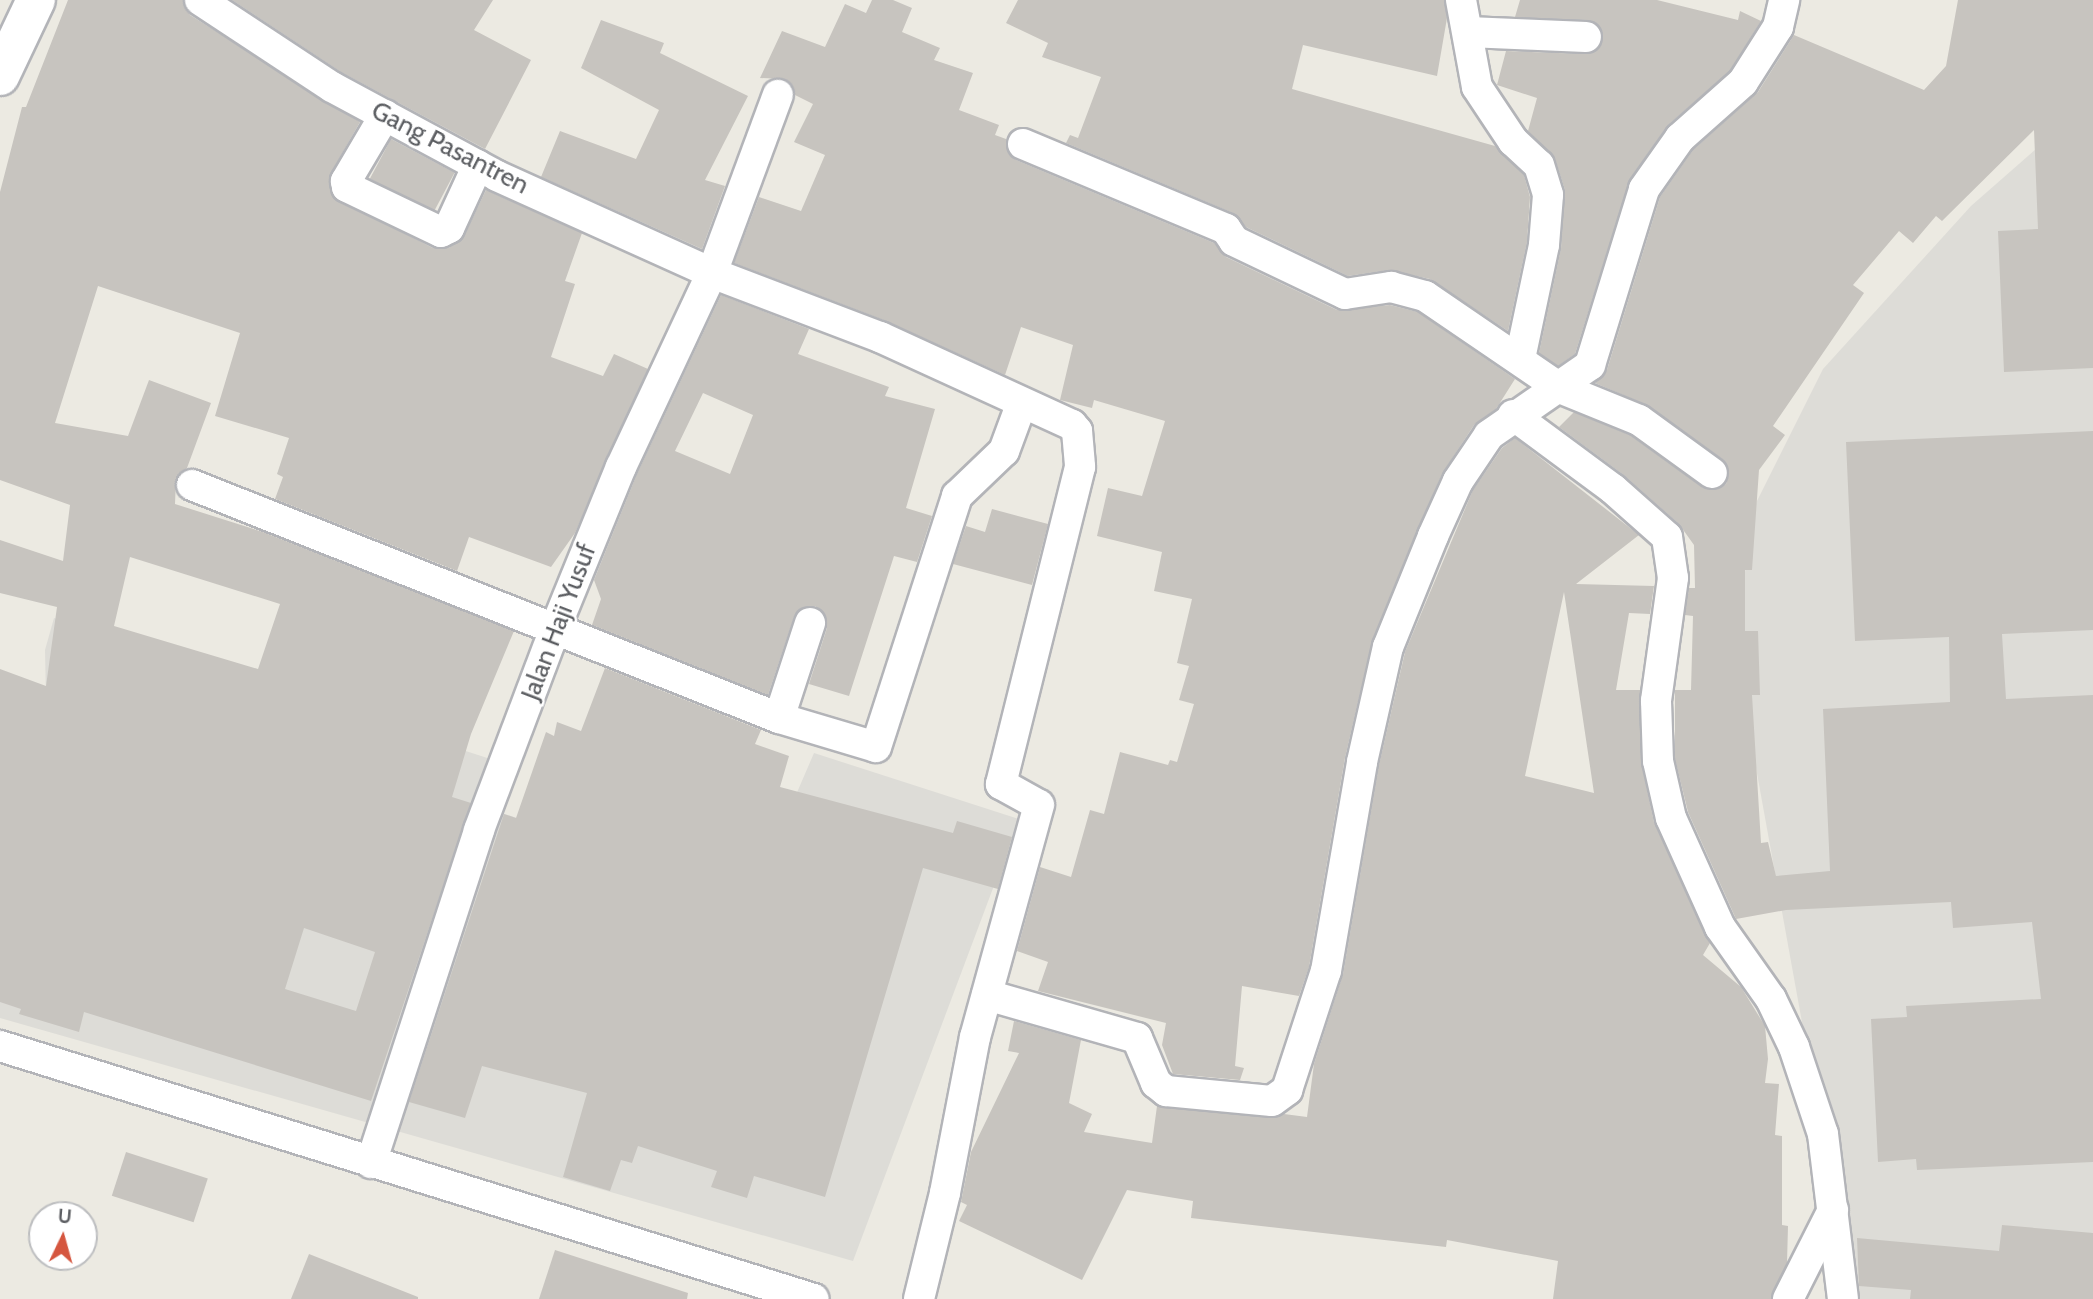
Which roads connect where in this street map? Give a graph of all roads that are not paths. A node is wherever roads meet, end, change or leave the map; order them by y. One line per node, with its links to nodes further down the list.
1 (36, 0): 7 (main road)
2 (200, 0): 9 (street, Gang Pasantren)
3 (1461, 0): 5 (street)
4 (1784, 0): 14 (street)
5 (1468, 32): 6 (street); 13 (street)
6 (1586, 37)
7 (0, 76)
8 (778, 94): 12 (street, Jalan Haji Yusuf)
9 (386, 115): 11 (street, Gang Pasantren); 11 (street)
10 (1023, 144): 13 (street)
11 (478, 165): 12 (street, Gang Pasantren)
12 (712, 272): 15 (street, Gang Pasantren); 20 (street, Jalan Haji Yusuf)
13 (1520, 359): 14 (street)
14 (1560, 388): 16 (street); 17 (street)
15 (1021, 405): 21 (street); 22 (street, Gang Pasantren)
16 (1513, 415): 22 (street); 25 (street)
17 (1712, 473)
18 (192, 485): 20 (street)
19 (810, 623): 21 (street)
20 (554, 631): 21 (street); 24 (street, Jalan Haji Yusuf)
21 (779, 718)
22 (987, 995): 27 (street)
23 (0, 1046): 24 (street)
24 (371, 1163): 26 (street)
25 (1833, 1210): 28 (street); 29 (street)
26 (814, 1299)
27 (919, 1299)
28 (1788, 1299)
29 (1843, 1299)

